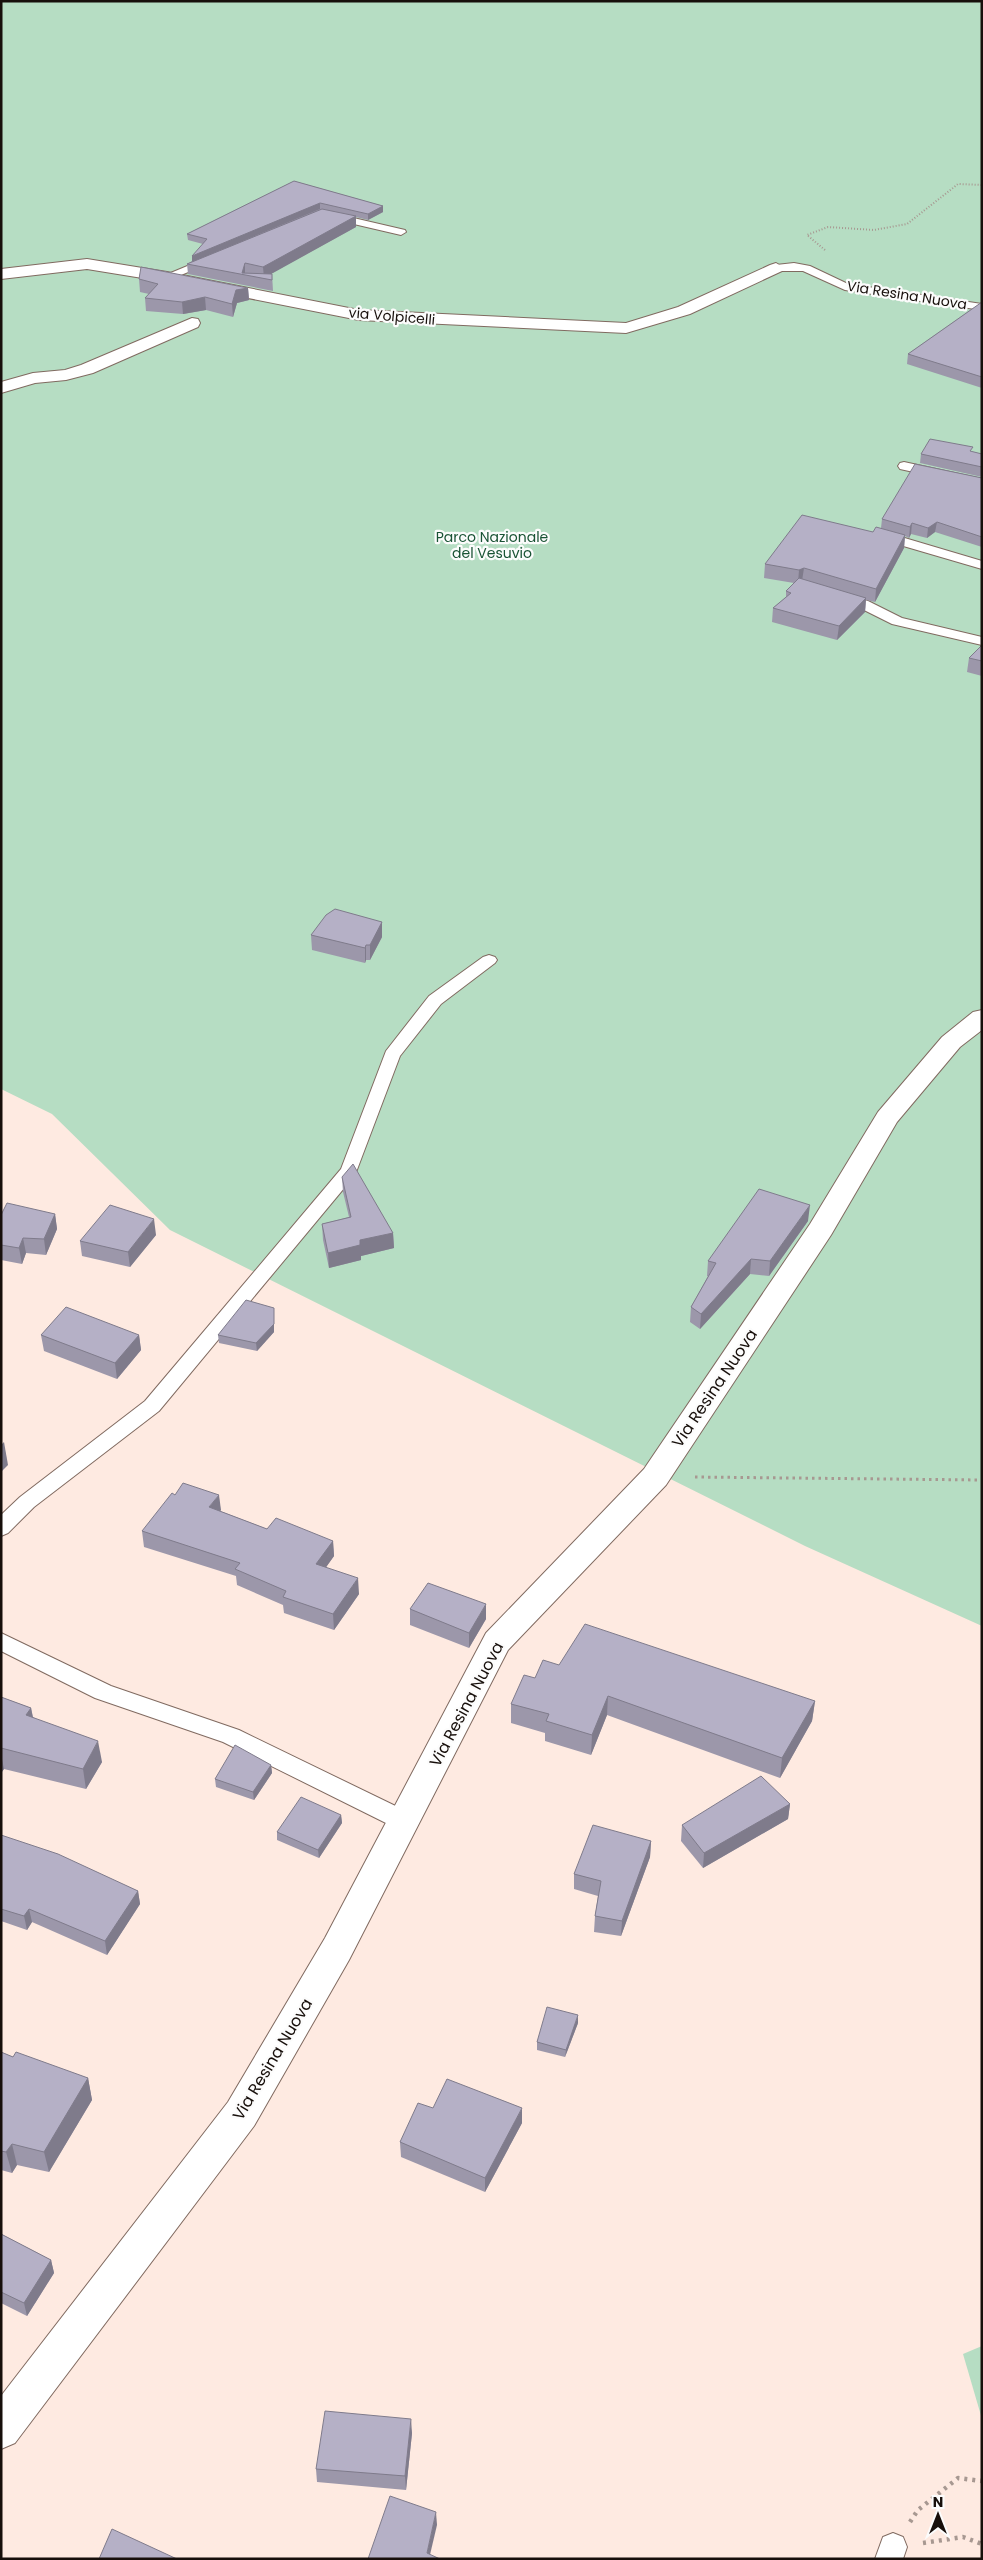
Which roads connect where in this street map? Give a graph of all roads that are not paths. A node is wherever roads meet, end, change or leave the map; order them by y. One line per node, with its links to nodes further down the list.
1 (321, 214): 2 (lane)
2 (401, 232)
3 (221, 255): 6 (lane)
4 (776, 268): 6 (street, via Volpicelli); 7 (lane, Via Resina Nuova)
5 (1, 274): 6 (street, via Volpicelli)
6 (167, 277)
7 (982, 307)
8 (192, 323): 9 (street)
9 (1, 388)
10 (904, 466): 11 (lane)
11 (982, 483)
12 (870, 532): 13 (lane)
13 (982, 565)
14 (828, 594): 15 (lane)
15 (982, 641)
16 (489, 960): 18 (lane)
17 (982, 1018): 20 (street, Via Resina Nuova)
18 (1, 1528)
19 (1, 1641): 20 (lane)
20 (404, 1821): 21 (street, Via Resina Nuova)
21 (1, 2430)

